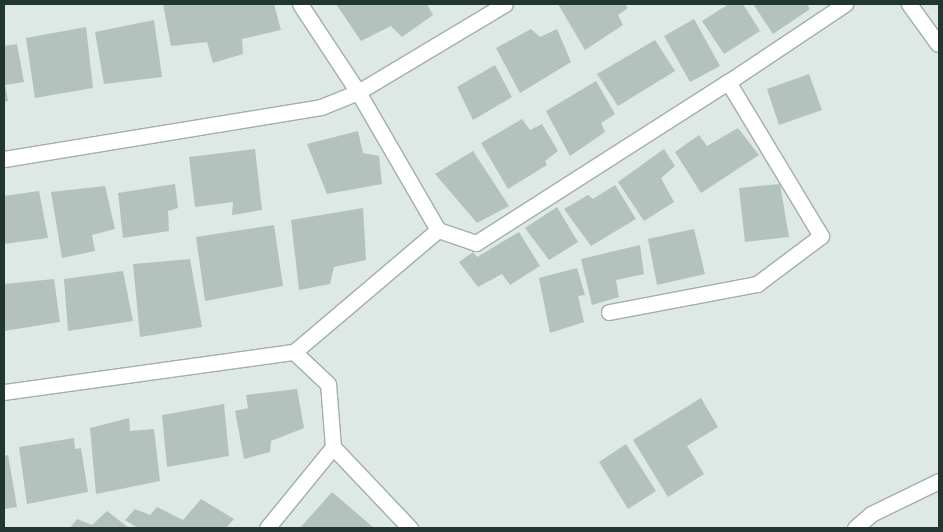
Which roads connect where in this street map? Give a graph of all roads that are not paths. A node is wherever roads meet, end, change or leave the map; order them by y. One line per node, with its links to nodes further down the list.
1 (300, 4): 7 (street)
2 (505, 4): 7 (street)
3 (845, 4): 6 (street)
4 (909, 4): 5 (street)
5 (938, 44)
6 (728, 82): 9 (street); 10 (street)
7 (358, 92): 8 (street); 9 (street)
8 (4, 159)
9 (438, 230): 11 (street)
10 (609, 312)
11 (294, 352): 12 (street); 13 (street)
12 (4, 392)
13 (333, 447): 15 (street); 16 (street)
14 (939, 482): 17 (street)
15 (267, 528)
16 (410, 528)
17 (855, 528)

